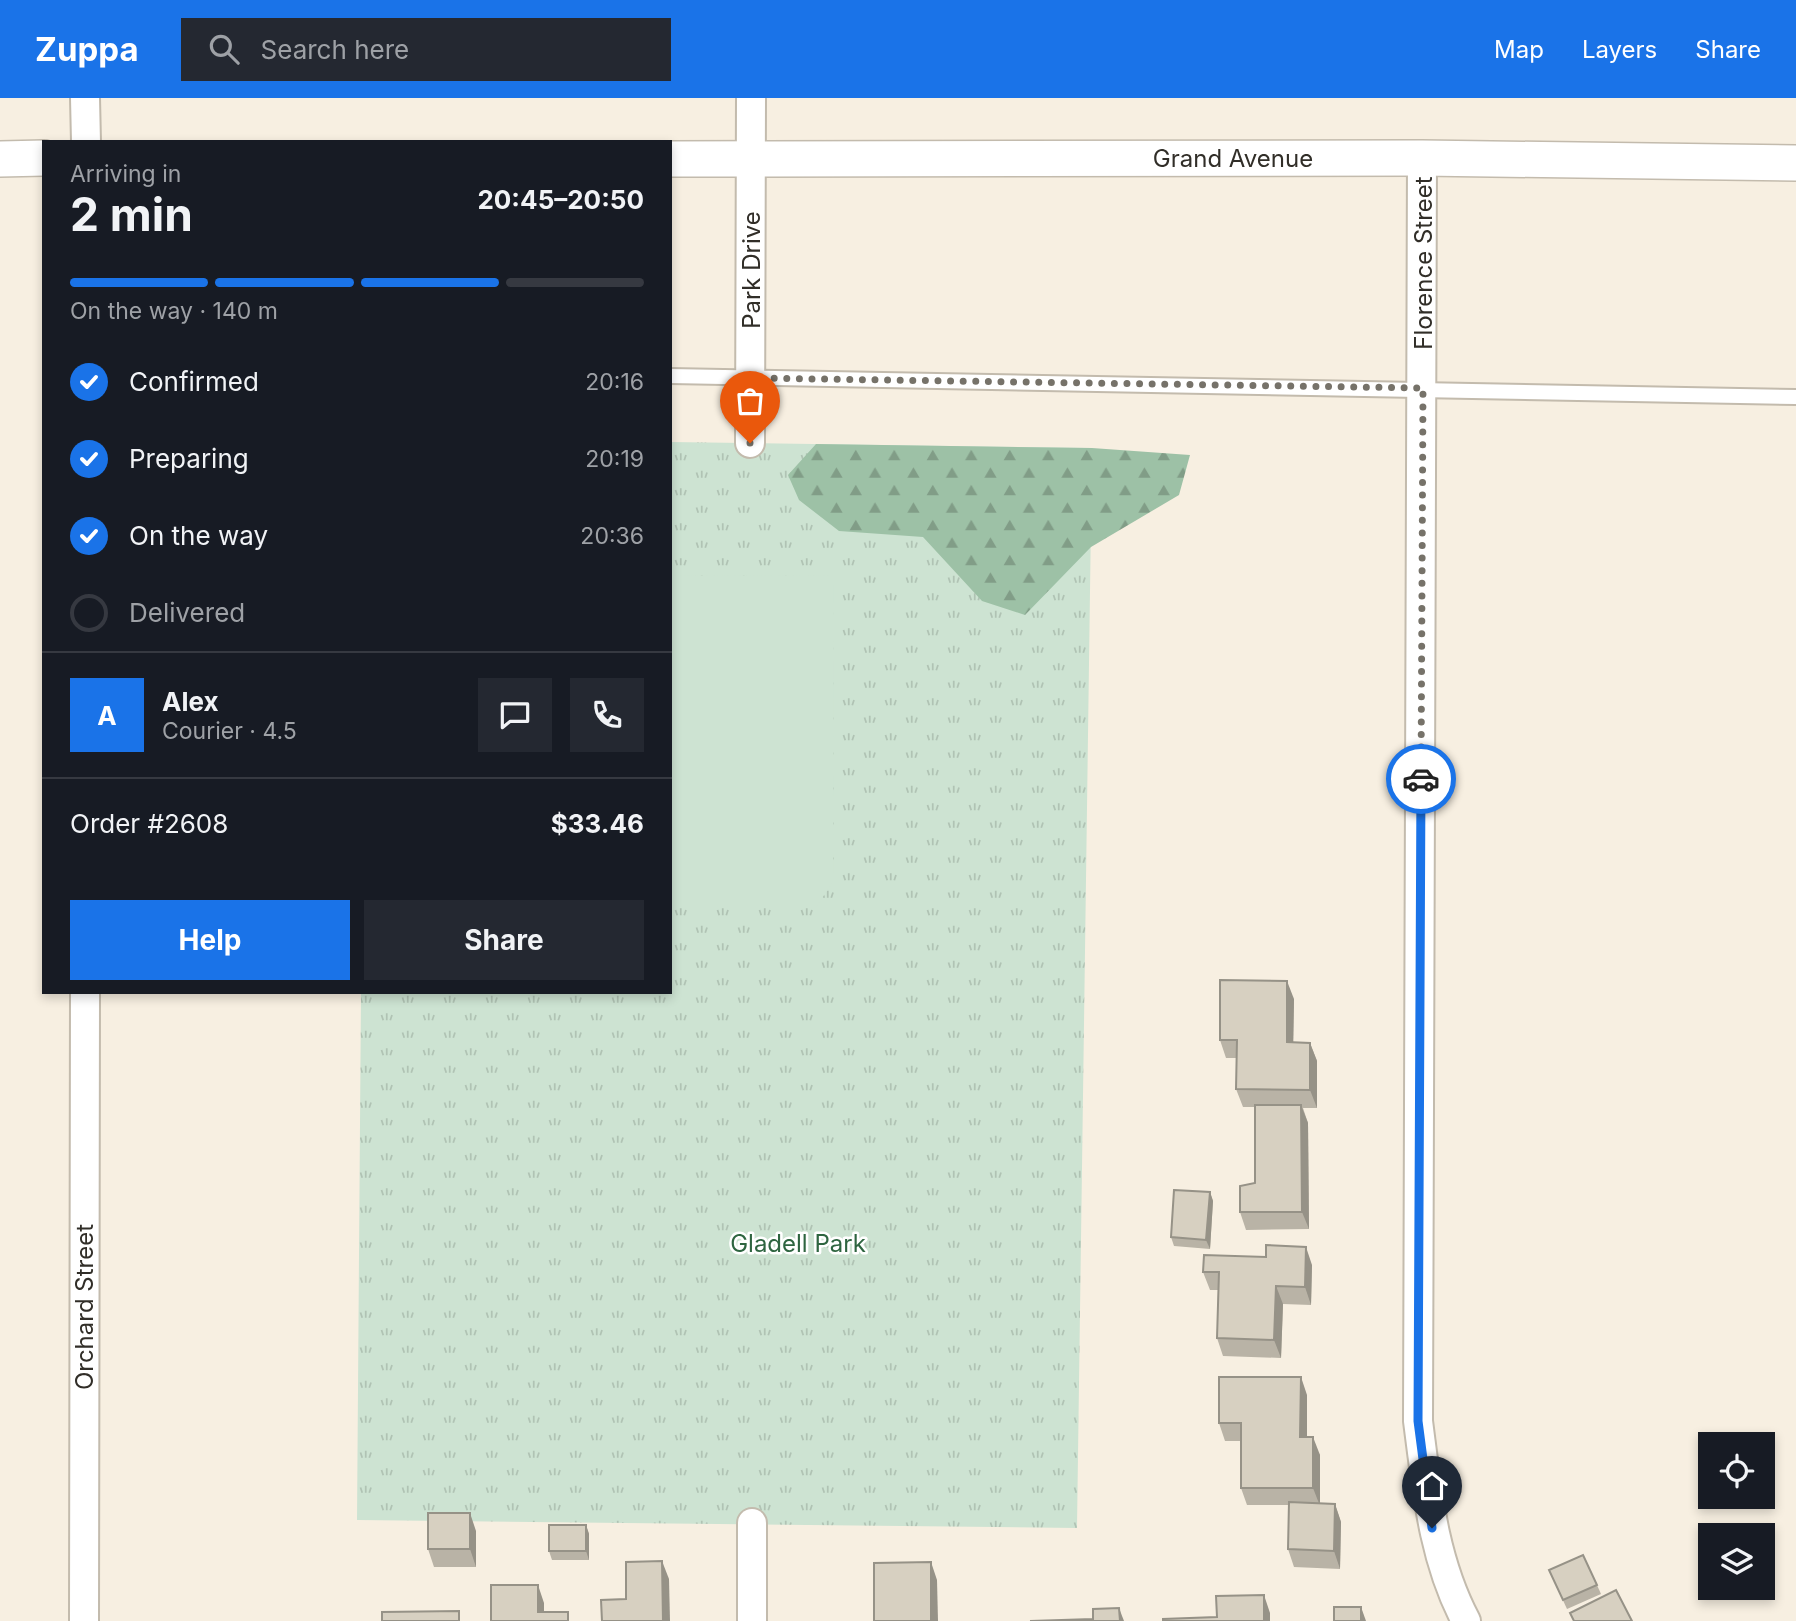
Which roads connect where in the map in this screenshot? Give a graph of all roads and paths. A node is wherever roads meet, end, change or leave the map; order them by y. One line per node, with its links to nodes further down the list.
1 (85, 98): 3 (street)
2 (751, 98): 8 (street, Park Drive)
3 (86, 140)
4 (42, 158): 6 (street)
5 (1422, 158): 8 (street, Grand Avenue); 9 (street, Grand Avenue); 12 (street, Florence Street)
6 (0, 159)
7 (672, 159): 8 (street, Grand Avenue)
8 (751, 159): 11 (street, Park Drive)
9 (1796, 163)
10 (672, 376): 11 (lane)
11 (751, 378): 12 (lane); 14 (street, Park Drive)
12 (1423, 388): 13 (lane); 19 (street, Florence Street)
13 (1796, 397)
14 (750, 443)
15 (85, 994): 17 (street, Orchard Street)
16 (751, 1523): 18 (street)
17 (84, 1621)
18 (752, 1621)
19 (1466, 1621)

